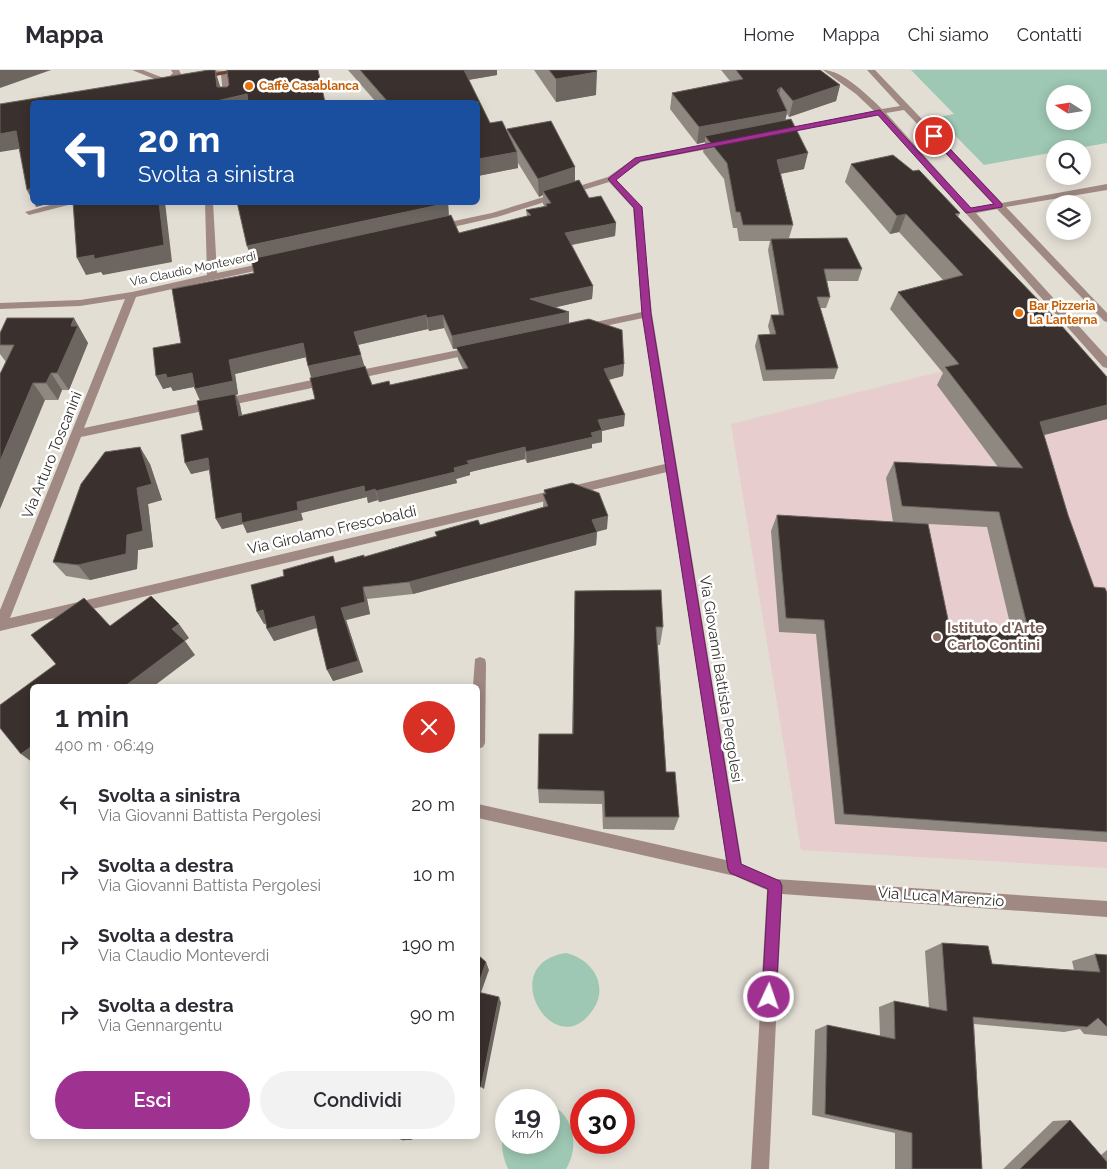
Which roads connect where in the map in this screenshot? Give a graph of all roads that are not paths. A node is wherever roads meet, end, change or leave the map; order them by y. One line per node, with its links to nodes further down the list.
1 (136, 70): 8 (street)
2 (175, 70): 8 (street)
3 (207, 70): 7 (street)
4 (243, 70): 7 (main road)
5 (827, 70): 12 (street)
6 (871, 70): 11 (street)
7 (225, 73): 8 (main road); 10 (street)
8 (167, 82): 9 (main road)
9 (148, 85)
10 (228, 100)
11 (906, 107): 12 (street); 19 (street)
12 (880, 112): 13 (street); 20 (street)
13 (764, 135)
14 (726, 142): 15 (street)
15 (612, 179): 22 (street); 27 (street, Via Giovanni Battista Pergolesi)
16 (1107, 187): 19 (street)
17 (62, 205): 21 (street)
18 (208, 205): 24 (street)
19 (1000, 205): 20 (street); 28 (street)
20 (969, 211): 31 (street)
21 (29, 212)
22 (426, 230)
23 (280, 262): 24 (street, Via Claudio Monteverdi)
24 (212, 277): 25 (street, Via Claudio Monteverdi)
25 (132, 295): 26 (street, Via Claudio Monteverdi); 32 (street, Via Arturo Toscanini)
26 (0, 306)
27 (647, 314): 29 (street); 33 (street, Via Giovanni Battista Pergolesi)
28 (1107, 319)
29 (579, 328)
30 (482, 349): 32 (street)
31 (1107, 364)
32 (77, 434): 34 (street, Via Arturo Toscanini)
33 (671, 467): 34 (street, Via Girolamo Frescobaldi); 38 (street, Via Giovanni Battista Pergolesi)
34 (0, 625)
35 (480, 663): 36 (street)
36 (479, 684)
37 (480, 811): 38 (street)
38 (735, 869): 39 (street)
39 (775, 886): 40 (street, Via Luca Marenzio); 41 (street)
40 (1107, 910)
41 (760, 1169)

